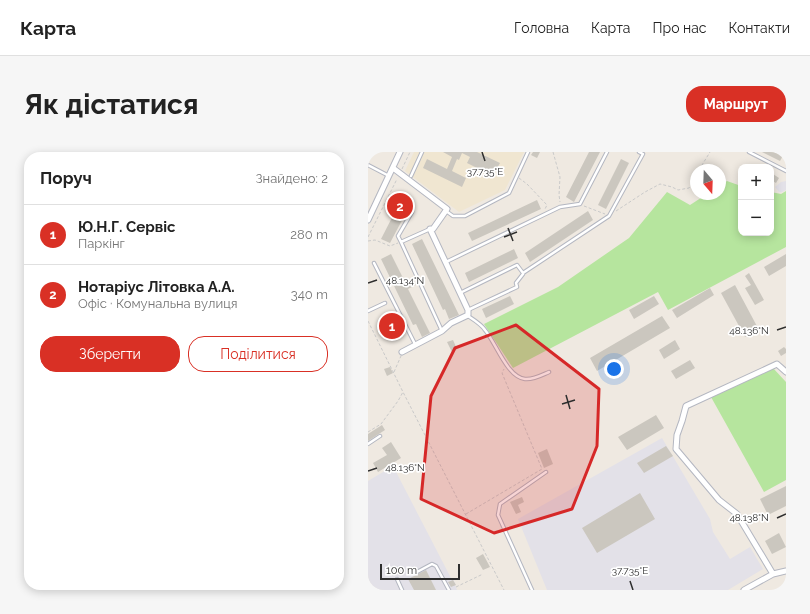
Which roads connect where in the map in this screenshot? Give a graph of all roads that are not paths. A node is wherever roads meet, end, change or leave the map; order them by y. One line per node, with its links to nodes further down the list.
1 (400, 152): 8 (street)
2 (422, 152): 11 (lane)
3 (528, 152): 12 (lane)
4 (607, 152): 17 (lane)
5 (639, 152): 19 (lane)
6 (750, 152): 9 (lane)
7 (368, 165): 10 (lane)
8 (393, 168): 10 (street); 12 (street)
9 (786, 171)
10 (389, 176): 14 (street)
11 (411, 176)
12 (446, 211): 15 (street)
13 (412, 212): 16 (lane)
14 (368, 220)
15 (430, 229): 16 (lane); 17 (street)
16 (401, 242): 24 (lane)
17 (445, 262): 20 (street)
18 (374, 263): 25 (lane)
19 (523, 274): 20 (lane); 23 (lane)
20 (460, 293): 23 (street)
21 (385, 303): 22 (lane)
22 (368, 312)
23 (468, 313): 24 (street); 27 (lane)
24 (442, 331): 25 (street)
25 (416, 345): 26 (street)
26 (402, 352)
27 (549, 372)
28 (786, 372): 34 (street)
29 (380, 436): 30 (lane)
30 (368, 444)
31 (546, 472): 38 (lane)
32 (786, 571): 34 (street)
33 (417, 572): 37 (lane)
34 (773, 574): 39 (street)
35 (397, 579): 36 (lane)
36 (402, 590)
37 (449, 590)
38 (532, 590)
39 (744, 590)

